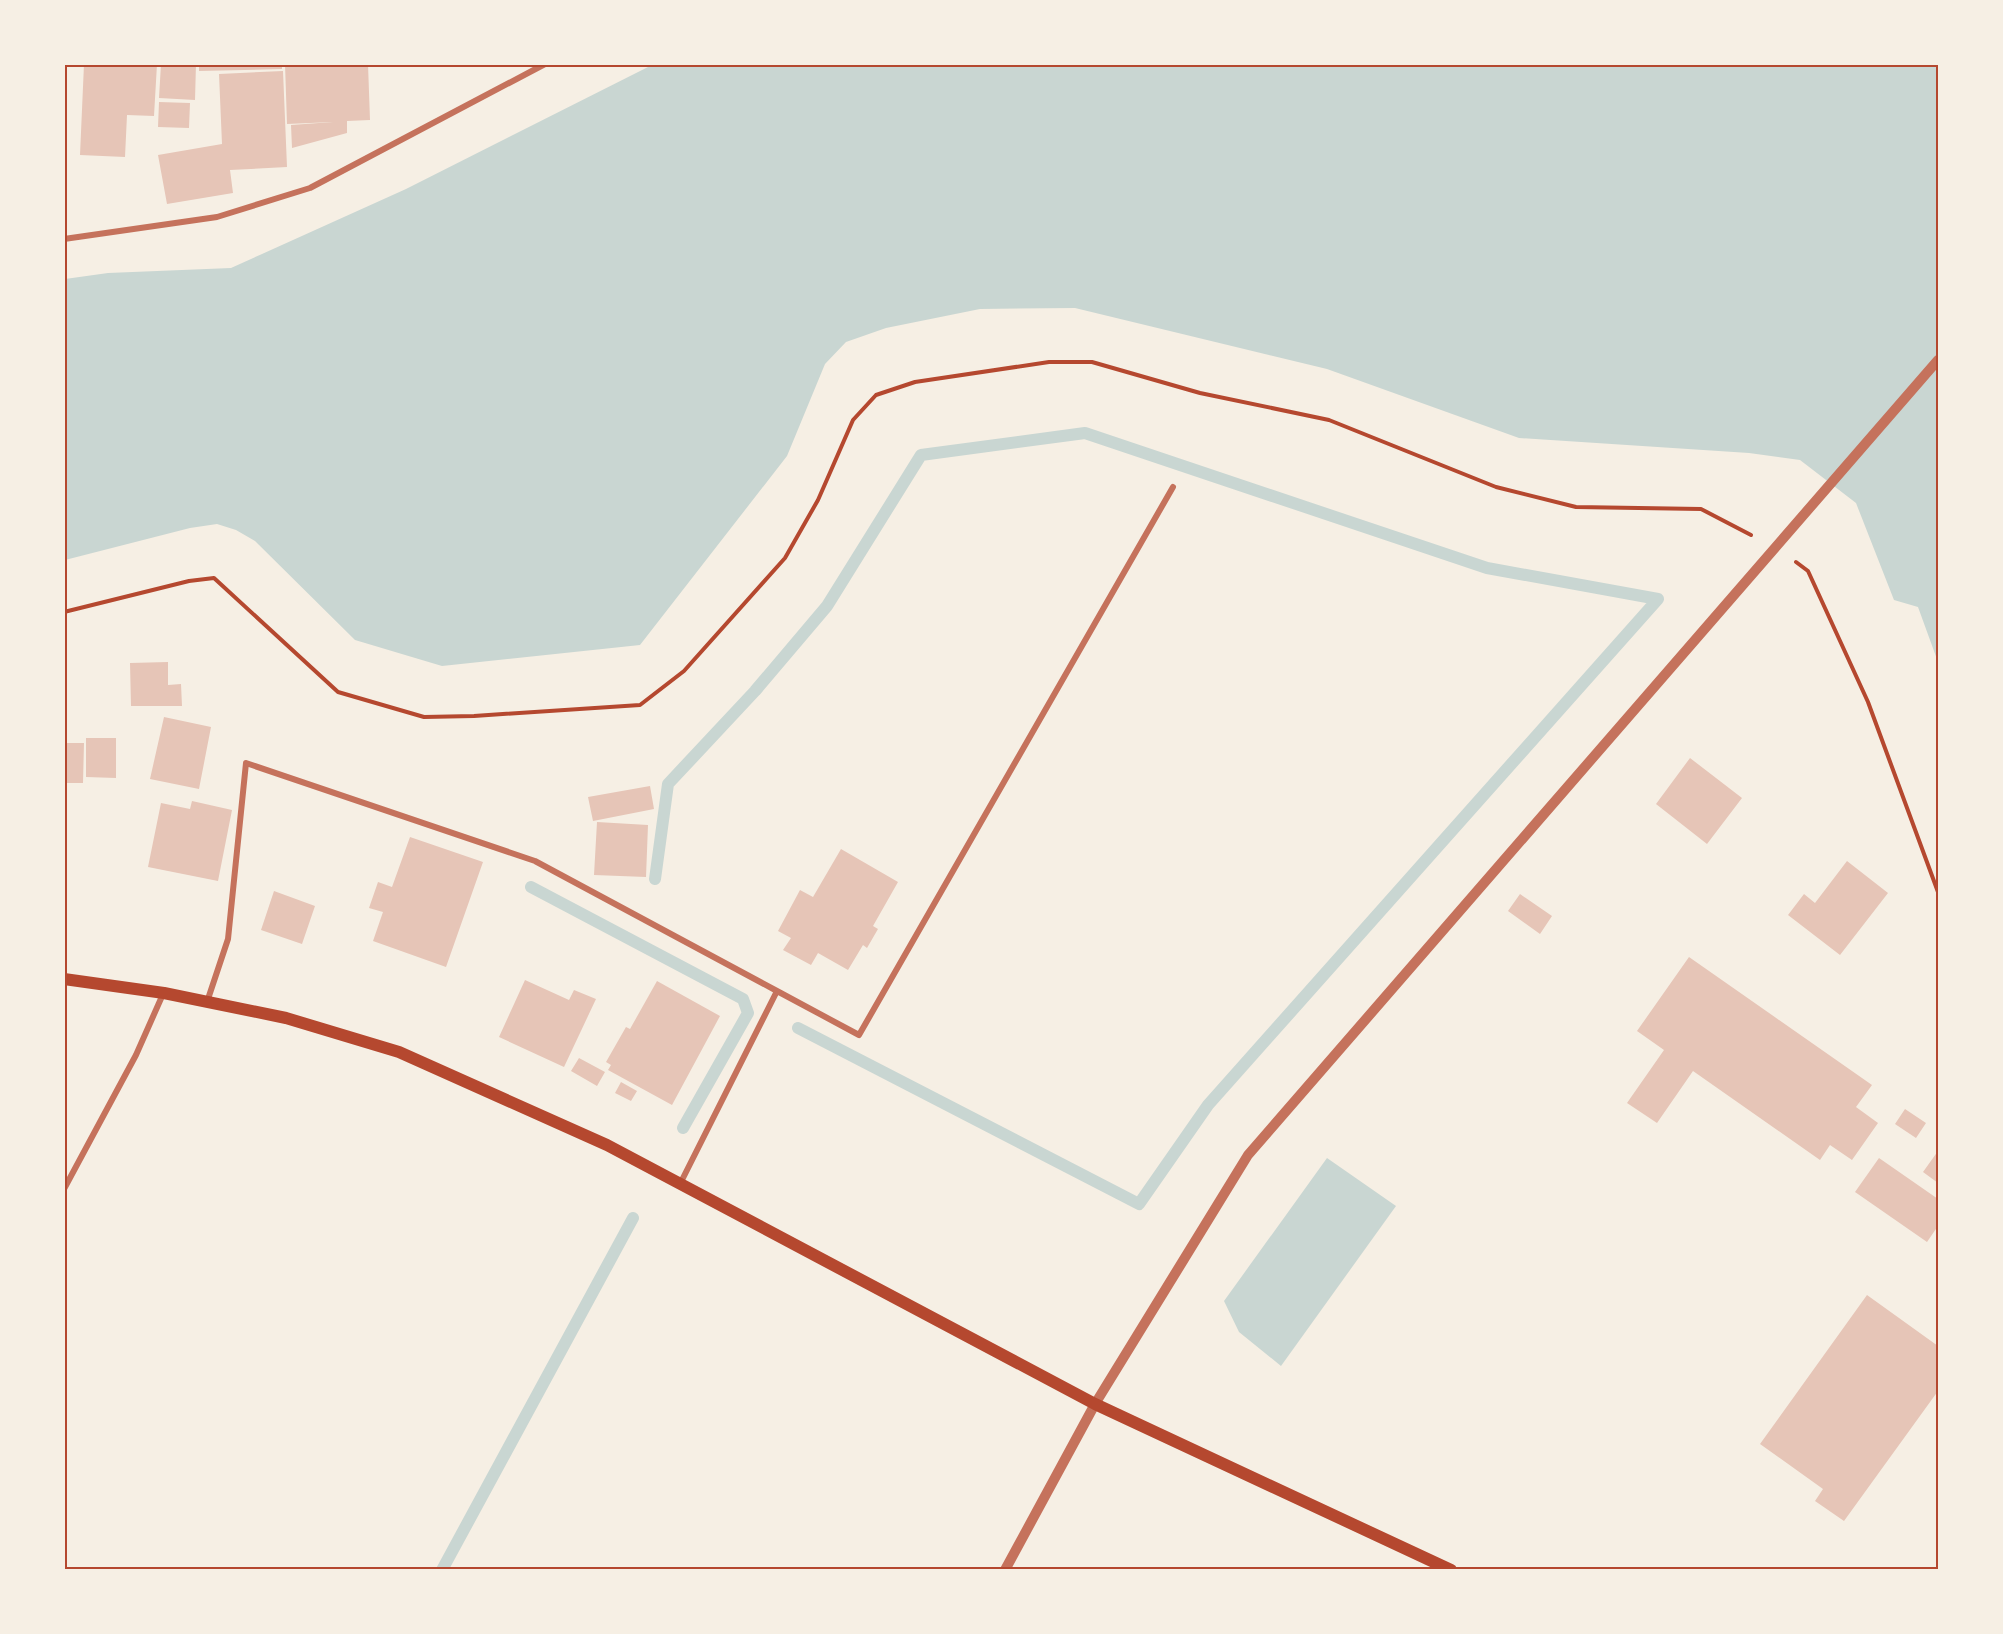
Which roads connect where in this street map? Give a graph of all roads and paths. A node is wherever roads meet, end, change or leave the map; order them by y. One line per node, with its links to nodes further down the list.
1 (545, 64): 2 (street)
2 (64, 239)
3 (1938, 360): 5 (street)
4 (1173, 487): 9 (street)
5 (1779, 544): 6 (path); 7 (path); 14 (street)
6 (64, 612)
7 (1938, 892)
8 (64, 979): 10 (main road)
9 (777, 991): 11 (street); 12 (street)
10 (164, 993): 11 (main road); 13 (street)
11 (207, 1002): 12 (main road)
12 (680, 1184): 14 (main road)
13 (64, 1189)
14 (1095, 1404): 15 (street); 16 (main road)
15 (1005, 1569)
16 (1451, 1569)

